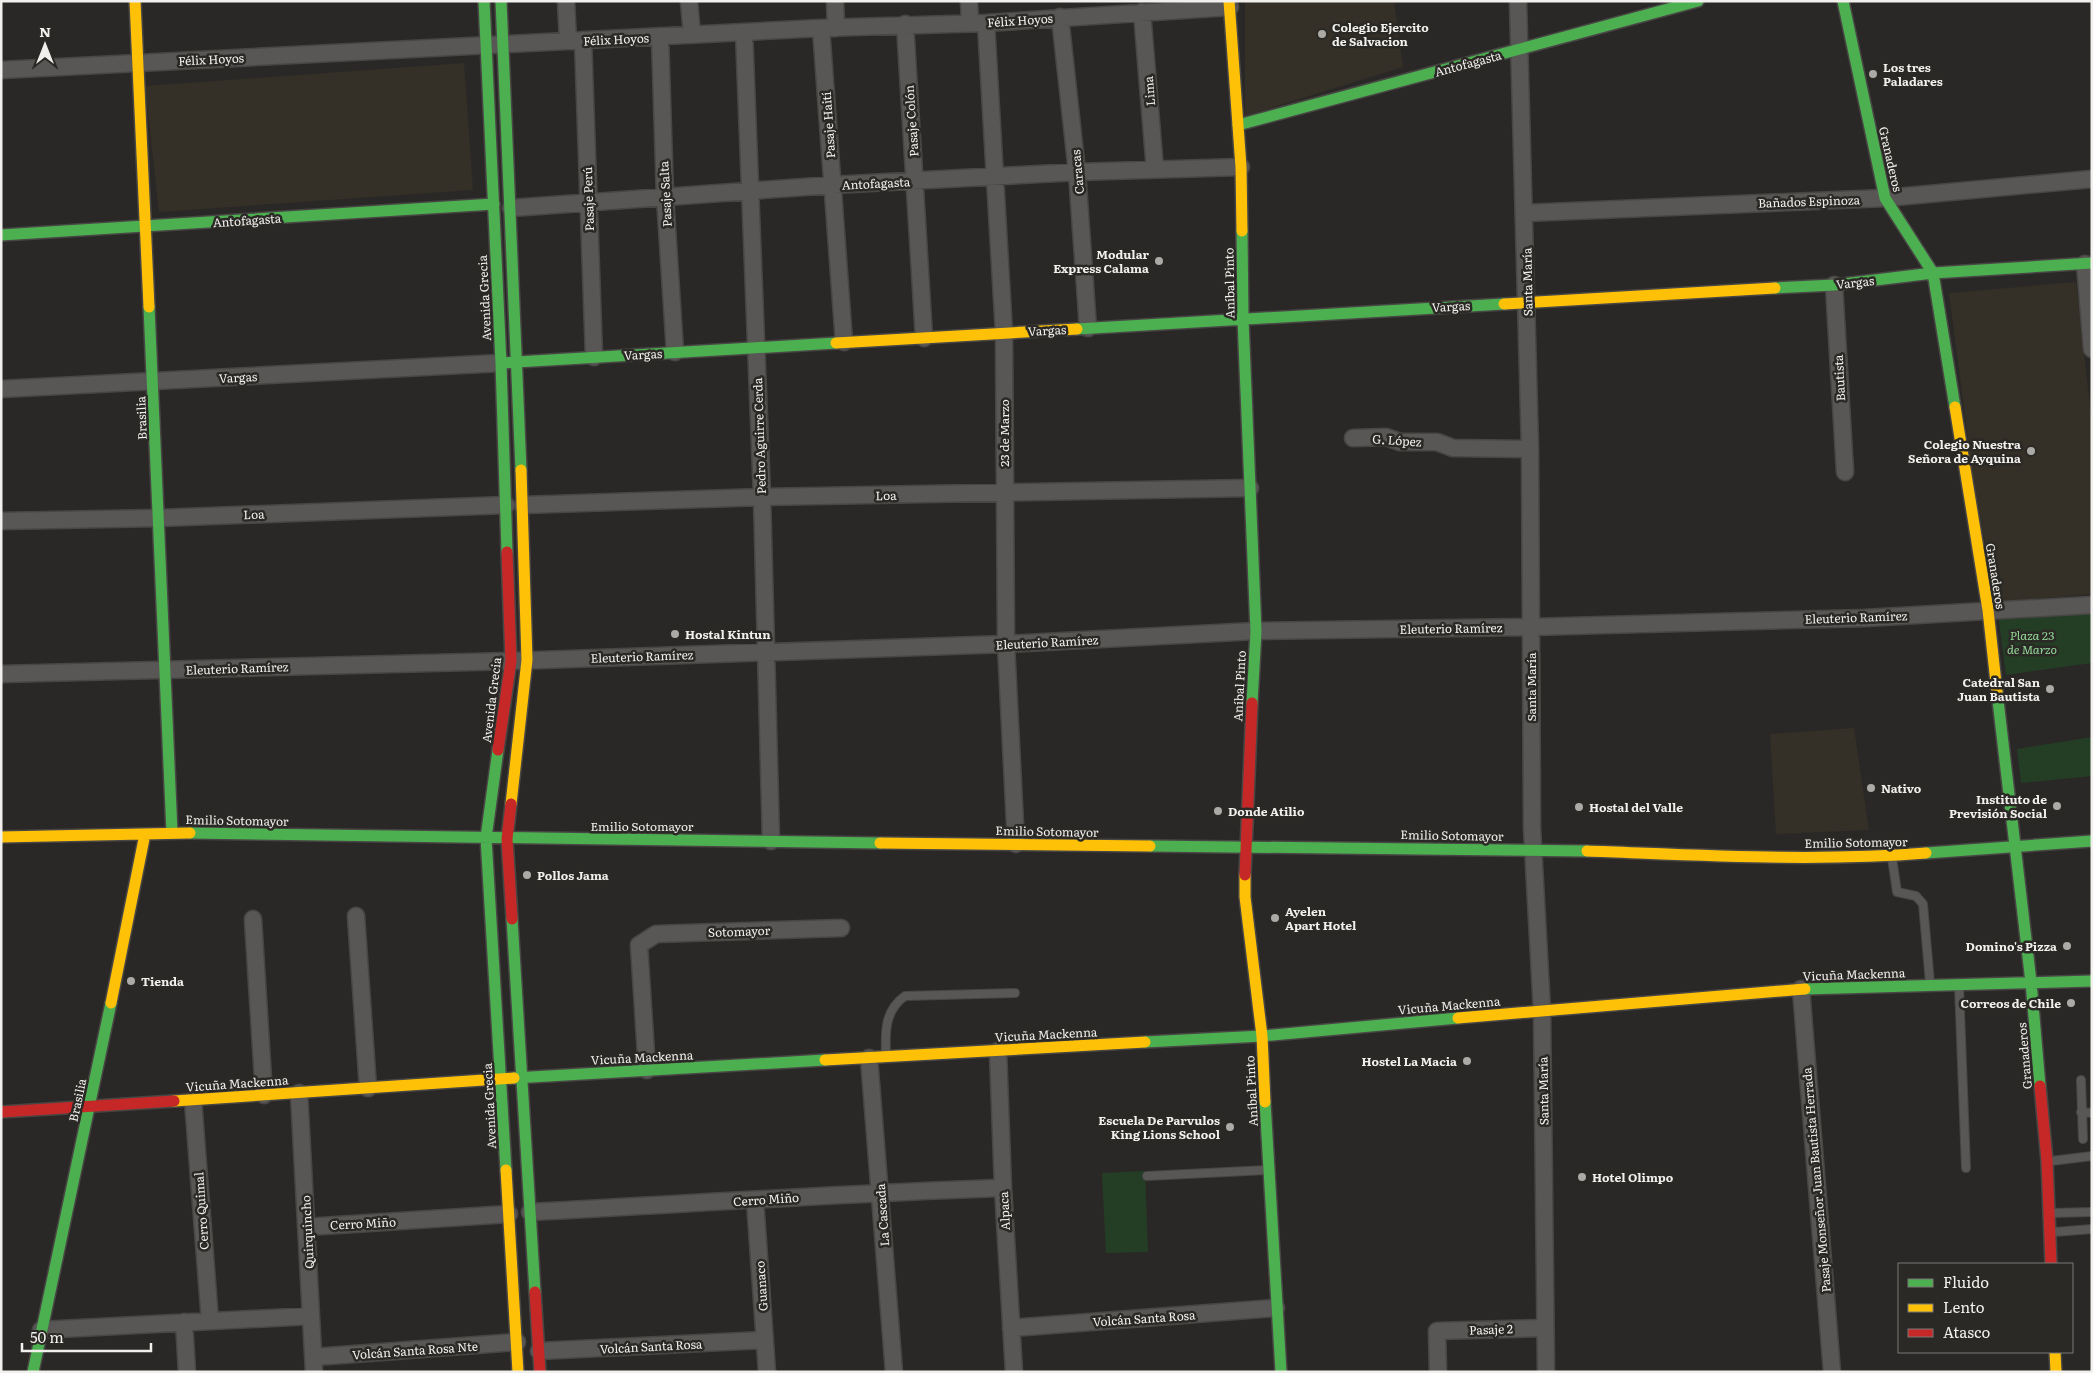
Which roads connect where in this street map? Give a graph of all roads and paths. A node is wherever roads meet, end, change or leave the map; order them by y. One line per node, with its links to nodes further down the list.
1 (135, 1): 25 (street, Brasilia)
2 (484, 1): 23 (street, Avenida Grecia)
3 (501, 1): 22 (street, Avenida Grecia)
4 (566, 1): 21 (street, Pasaje Perú)
5 (689, 1): 19 (street)
6 (835, 1): 17 (street)
7 (969, 1): 15 (street, 23 de Marzo)
8 (1518, 1): 24 (street, Santa María)
9 (1698, 1): 24 (street, Antofagasta)
10 (1843, 1): 37 (street, Granaderos)
11 (1230, 4): 13 (street, Félix Hoyos); 27 (street, Aníbal Pinto)
12 (1099, 8): 13 (street, Félix Hoyos); 14 (street, Félix Hoyos)
13 (1142, 12): 29 (street, Lima)
14 (1060, 17): 15 (street, Félix Hoyos); 30 (street, Caracas)
15 (978, 23): 16 (street, Félix Hoyos); 31 (street, 23 de Marzo)
16 (905, 24): 17 (street, Félix Hoyos); 33 (street, Pasaje Colón)
17 (828, 28): 18 (street, Félix Hoyos); 34 (street, Pasaje Haití)
18 (744, 32): 19 (street, Félix Hoyos); 35 (street, Pedro Aguirre Cerda)
19 (692, 35): 20 (street, Félix Hoyos)
20 (660, 36): 21 (street, Félix Hoyos); 36 (street, Pasaje Salta)
21 (575, 41): 22 (street, Félix Hoyos); 38 (street, Pasaje Perú)
22 (503, 44): 23 (street, Félix Hoyos); 40 (street, Avenida Grecia)
23 (486, 45): 25 (street, Félix Hoyos); 39 (street, Avenida Grecia)
24 (1520, 48): 27 (street, Antofagasta); 41 (street, Santa María)
25 (138, 62): 26 (street, Félix Hoyos); 42 (street, Brasilia)
26 (1, 70)
27 (1238, 125): 28 (street, Aníbal Pinto)
28 (1241, 167): 29 (street, Antofagasta); 48 (street, Aníbal Pinto)
29 (1155, 170): 30 (street, Antofagasta)
30 (1077, 172): 31 (street, Antofagasta); 49 (street, Caracas)
31 (995, 178): 33 (street, Antofagasta); 50 (street, 23 de Marzo)
32 (2092, 179): 37 (street, Bañados Espinoza)
33 (915, 181): 34 (street, Antofagasta); 51 (street, Pasaje Colón)
34 (832, 185): 35 (street, Antofagasta); 52 (street, Pasaje Haití)
35 (748, 191): 36 (street, Antofagasta); 53 (street, Pedro Aguirre Cerda)
36 (665, 196): 38 (street, Antofagasta); 55 (street, Pasaje Salta)
37 (1885, 198): 41 (street, Bañados Espinoza); 45 (street, Granaderos)
38 (588, 202): 40 (street, Antofagasta); 56 (street, Pasaje Perú)
39 (494, 204): 42 (street, Antofagasta); 58 (street, Avenida Grecia)
40 (511, 208): 57 (street, Avenida Grecia)
41 (1525, 213): 47 (street, Santa María)
42 (146, 227): 43 (street, Antofagasta); 59 (street, Brasilia)
43 (1, 235)
44 (2088, 263): 45 (street, Vargas); 54 (street)
45 (1933, 273): 46 (street, Vargas); 72 (street, Granaderos)
46 (1834, 285): 47 (street, Vargas); 63 (street, Bautista)
47 (1527, 302): 48 (street, Vargas); 62 (street, Santa María)
48 (1243, 318): 49 (street, Vargas); 64 (street, Aníbal Pinto)
49 (1088, 328): 50 (street, Vargas)
50 (1004, 333): 51 (street, Vargas); 65 (street, 23 de Marzo)
51 (924, 338): 52 (street, Vargas)
52 (844, 342): 53 (street, Vargas)
53 (756, 348): 55 (street, Vargas); 66 (street, Pedro Aguirre Cerda)
54 (2092, 349)
55 (675, 352): 56 (street, Vargas)
56 (594, 357): 57 (street, Vargas)
57 (518, 362): 58 (street, Vargas); 68 (street, Avenida Grecia)
58 (501, 363): 59 (street, Vargas); 67 (street, Avenida Grecia)
59 (153, 382): 60 (street, Vargas); 69 (street, Brasilia)
60 (1, 389)
61 (1353, 438): 62 (street, G. López)
62 (1530, 449): 73 (street, Santa María)
63 (1845, 472)
64 (1250, 488): 65 (street, Loa); 74 (street, Aníbal Pinto)
65 (1004, 493): 66 (street, Loa); 75 (street, 23 de Marzo)
66 (762, 497): 68 (street, Loa); 76 (street, Pedro Aguirre Cerda)
67 (506, 505): 69 (street, Loa); 77 (street, Avenida Grecia)
68 (523, 505): 77 (street, Avenida Grecia)
69 (159, 518): 70 (street, Loa); 78 (street, Brasilia)
70 (1, 521)
71 (2092, 605): 72 (street, Eleuterio Ramírez)
72 (1988, 610): 73 (street, Eleuterio Ramírez); 89 (street, Granaderos)
73 (1531, 627): 74 (street, Eleuterio Ramírez); 90 (street, Santa María)
74 (1256, 631): 75 (street, Eleuterio Ramírez); 88 (street, Aníbal Pinto)
75 (1006, 644): 76 (street, Eleuterio Ramírez); 87 (street, 23 de Marzo)
76 (767, 652): 77 (street, Eleuterio Ramírez); 85 (street, Pedro Aguirre Cerda)
77 (519, 661): 78 (street, Eleuterio Ramírez); 83 (street, Avenida Grecia); 84 (street, Avenida Grecia)
78 (165, 670): 79 (street, Eleuterio Ramírez); 80 (street, Brasilia)
79 (1, 674)
80 (172, 833): 81 (street, Emilio Sotomayor); 83 (street, Emilio Sotomayor)
81 (146, 834): 82 (street, Emilio Sotomayor); 114 (street, Brasilia)
82 (1, 837)
83 (486, 838): 84 (street, Emilio Sotomayor); 108 (street, Avenida Grecia)
84 (507, 839): 85 (street, Emilio Sotomayor); 107 (street, Avenida Grecia)
85 (771, 841): 87 (street, Emilio Sotomayor)
86 (2092, 842): 89 (street, Emilio Sotomayor)
87 (1016, 844): 88 (street, Emilio Sotomayor)
88 (1245, 846): 90 (street, Emilio Sotomayor); 102 (street, Aníbal Pinto)
89 (2016, 848): 91 (street, Emilio Sotomayor); 96 (street, Granaderos)
90 (1533, 850): 91 (street, Emilio Sotomayor); 101 (street, Santa María)
91 (1892, 856): 98 (lane)
92 (356, 916): 110 (street)
93 (253, 920): 112 (street)
94 (841, 928): 106 (street, Sotomayor)
95 (2092, 981): 96 (street, Vicuña Mackenna)
96 (2031, 982): 97 (street, Vicuña Mackenna); 120 (street, Granaderos)
97 (1958, 984): 98 (street, Vicuña Mackenna); 121 (lane)
98 (1930, 985): 99 (street, Vicuña Mackenna)
99 (1801, 989): 101 (street, Vicuña Mackenna); 157 (street, Pasaje Monseñor Juan Bautista Herrada)
100 (1015, 993): 104 (lane)
101 (1542, 1011): 102 (street, Vicuña Mackenna); 140 (street, Santa María)
102 (1262, 1036): 103 (street, Vicuña Mackenna); 122 (street, Aníbal Pinto)
103 (998, 1051): 104 (street, Vicuña Mackenna); 124 (street, Alpaca)
104 (886, 1057): 105 (street, Vicuña Mackenna)
105 (869, 1058): 106 (street, Vicuña Mackenna); 125 (street, La Cascada)
106 (647, 1070): 107 (street, Vicuña Mackenna)
107 (522, 1077): 108 (street, Vicuña Mackenna); 127 (street, Avenida Grecia)
108 (501, 1079): 110 (street, Vicuña Mackenna); 129 (street, Avenida Grecia)
109 (2081, 1080): 116 (lane)
110 (368, 1088): 111 (street, Vicuña Mackenna)
111 (299, 1093): 112 (street, Vicuña Mackenna); 131 (street, Quirquincho)
112 (264, 1095): 113 (street, Vicuña Mackenna)
113 (193, 1100): 114 (street, Vicuña Mackenna); 137 (street, Cerro Quimal)
114 (90, 1108): 115 (street, Vicuña Mackenna); 141 (street, Brasilia)
115 (1, 1112)
116 (2081, 1112): 117 (lane); 118 (lane)
117 (2092, 1112)
118 (2083, 1139)
119 (2092, 1156): 120 (lane)
120 (2047, 1161): 130 (street, Granaderos)
121 (1966, 1168)
122 (1269, 1170): 123 (lane); 135 (street, Aníbal Pinto)
123 (1147, 1176)
124 (1003, 1188): 125 (street, Cerro Miño); 139 (street, Alpaca)
125 (880, 1192): 126 (street, Cerro Miño); 152 (street, La Cascada)
126 (755, 1200): 127 (street, Cerro Miño); 142 (street, Guanaco)
127 (530, 1212): 144 (street, Avenida Grecia)
128 (2092, 1212): 130 (lane)
129 (509, 1214): 131 (street, Cerro Miño); 143 (street, Avenida Grecia)
130 (2049, 1214): 133 (street, Granaderos)
131 (306, 1227): 136 (street, Quirquincho)
132 (2092, 1229): 133 (lane)
133 (2049, 1232): 134 (street, Granaderos)
134 (2051, 1263)
135 (1276, 1308): 139 (street, Volcán Santa Rosa); 154 (street, Aníbal Pinto)
136 (312, 1316): 137 (street); 146 (street, Quirquincho)
137 (210, 1321): 138 (street)
138 (184, 1322): 141 (street); 148 (street)
139 (1011, 1328): 153 (street, Alpaca)
140 (1545, 1328): 155 (street, Pasaje 2); 156 (street, Santa María)
141 (41, 1330): 147 (street, Brasilia)
142 (764, 1340): 144 (street, Volcán Santa Rosa); 151 (street, Guanaco)
143 (517, 1342): 146 (street, Volcán Santa Rosa Nte); 149 (street, Avenida Grecia)
144 (538, 1351): 150 (street, Avenida Grecia)
145 (2055, 1353): 158 (street)
146 (314, 1365)
147 (33, 1372)
148 (186, 1372)
149 (518, 1372)
150 (540, 1372)
151 (767, 1372)
152 (894, 1372)
153 (1014, 1372)
154 (1281, 1372)
155 (1438, 1372)
156 (1546, 1372)
157 (1832, 1372)
158 (2056, 1372)

